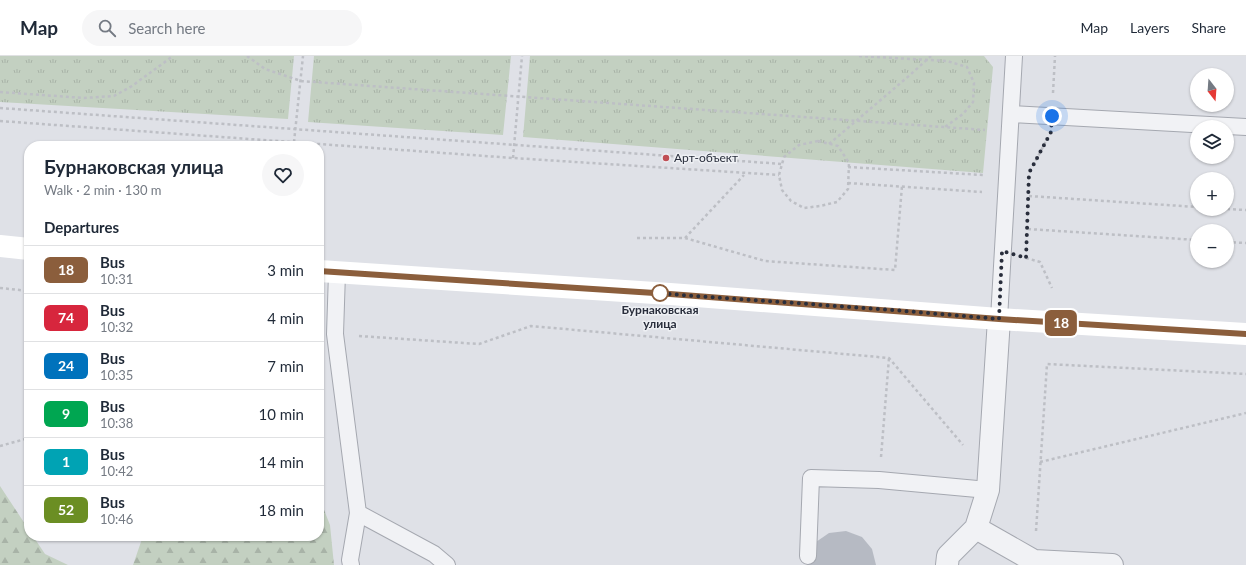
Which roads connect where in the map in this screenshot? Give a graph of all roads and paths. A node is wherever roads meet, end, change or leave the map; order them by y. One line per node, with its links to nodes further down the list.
1 (172, 56): 11 (path)
2 (247, 56): 10 (path)
3 (303, 56): 10 (path)
4 (522, 56): 12 (path)
5 (859, 56): 9 (path)
6 (931, 56): 9 (path)
7 (1014, 56): 14 (lane)
8 (1055, 56): 15 (path)
9 (927, 60): 17 (path); 18 (path)
10 (300, 81): 12 (path); 20 (path)
11 (0, 92)
12 (518, 96): 17 (path); 26 (path)
13 (0, 108): 20 (path)
14 (1011, 114): 15 (lane); 21 (lane)
15 (1052, 116): 19 (lane); 29 (path)
16 (0, 121): 22 (path)
17 (857, 121): 18 (path); 25 (path)
18 (944, 127): 21 (path)
19 (1246, 127)
20 (296, 130): 23 (path); 26 (path)
21 (1010, 132): 33 (lane)
22 (280, 141)
23 (294, 141)
24 (324, 144): 27 (path)
25 (829, 144): 28 (path); 30 (path)
26 (514, 145): 27 (path); 28 (path)
27 (513, 158): 31 (path)
28 (782, 164): 32 (path)
29 (1033, 166)
30 (848, 167): 33 (path); 34 (path)
31 (744, 174): 32 (path); 45 (path)
32 (779, 175): 34 (path)
33 (1007, 176): 37 (lane)
34 (848, 183): 35 (path)
35 (902, 186): 37 (path); 45 (path)
36 (1029, 188): 38 (path)
37 (1006, 193): 51 (lane)
38 (1029, 196): 39 (path); 40 (path)
39 (1028, 203)
40 (1190, 207)
41 (1234, 209): 42 (path)
42 (1246, 210)
43 (1028, 223): 46 (path)
44 (637, 238): 45 (path)
45 (685, 238)
46 (1190, 240)
47 (1234, 242): 48 (path)
48 (1246, 243)
49 (0, 246): 50 (main road)
50 (24, 248)
51 (1002, 251): 53 (path); 58 (lane)
52 (1027, 251): 53 (path)
53 (1026, 258): 56 (path)
54 (328, 272): 58 (main road); 59 (lane)
55 (0, 288): 57 (path)
56 (1052, 288)
57 (24, 290)
58 (999, 319): 60 (main road); 68 (street)
59 (335, 334): 61 (path); 69 (lane)
60 (1246, 334)
61 (889, 358): 67 (path); 68 (path)
62 (1246, 374): 66 (path)
63 (1246, 413): 66 (path)
64 (24, 439): 65 (path)
65 (0, 446)
66 (1040, 462): 72 (path)
67 (879, 480): 68 (lane); 71 (lane)
68 (989, 483): 70 (street)
69 (358, 513): 73 (lane); 74 (lane)
70 (976, 528): 72 (street); 75 (street)
71 (808, 556)
72 (1034, 561): 76 (street)
73 (351, 565)
74 (447, 565)
75 (947, 565)
76 (1112, 565)

